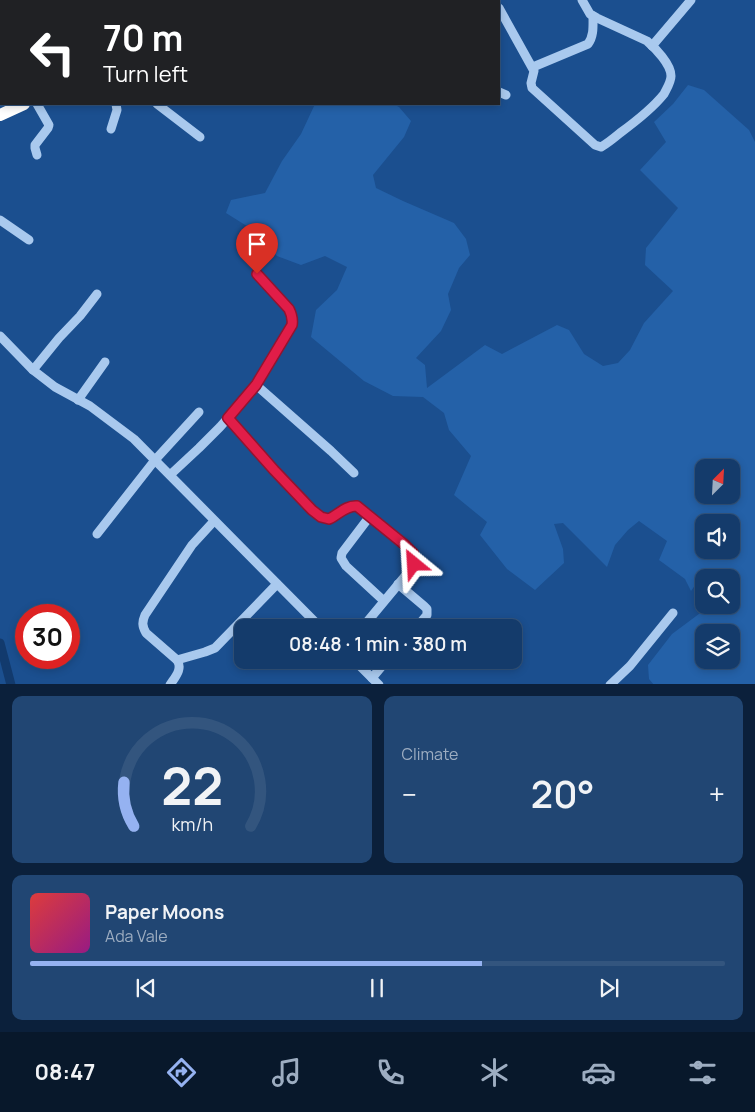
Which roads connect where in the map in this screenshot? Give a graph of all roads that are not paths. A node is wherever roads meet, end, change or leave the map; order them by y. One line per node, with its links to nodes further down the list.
1 (582, 0): 4 (street)
2 (691, 0): 5 (street)
3 (500, 10): 6 (street)
4 (593, 16): 5 (street); 6 (street)
5 (652, 46): 6 (street)
6 (533, 67)
7 (22, 105): 11 (highway)
8 (38, 105): 14 (street)
9 (116, 105): 12 (street)
10 (158, 105): 13 (street)
11 (0, 115)
12 (111, 129)
13 (200, 138)
14 (37, 155)
15 (0, 220): 16 (street)
16 (29, 240)
17 (257, 274): 22 (street)
18 (97, 294): 21 (street)
19 (0, 336): 21 (street)
20 (105, 362): 23 (street)
21 (33, 370): 23 (street)
22 (256, 385): 25 (street); 27 (street)
23 (78, 400): 26 (street)
24 (199, 412): 26 (street)
25 (228, 418): 28 (street); 29 (street)
26 (155, 460): 28 (street); 31 (street)
27 (354, 473)
28 (170, 475): 30 (street)
29 (370, 516): 33 (street); 34 (street)
30 (214, 521): 32 (street); 39 (street)
31 (97, 534)
32 (277, 584): 36 (street); 39 (street)
33 (398, 584): 34 (street); 38 (street)
34 (384, 601): 37 (street)
35 (673, 613): 45 (street)
36 (312, 619)
37 (369, 619)
38 (424, 619)
39 (177, 660): 43 (street)
40 (363, 669): 42 (street)
41 (380, 669): 42 (street)
42 (372, 678): 44 (street)
43 (170, 684)
44 (379, 684)
45 (610, 684)

